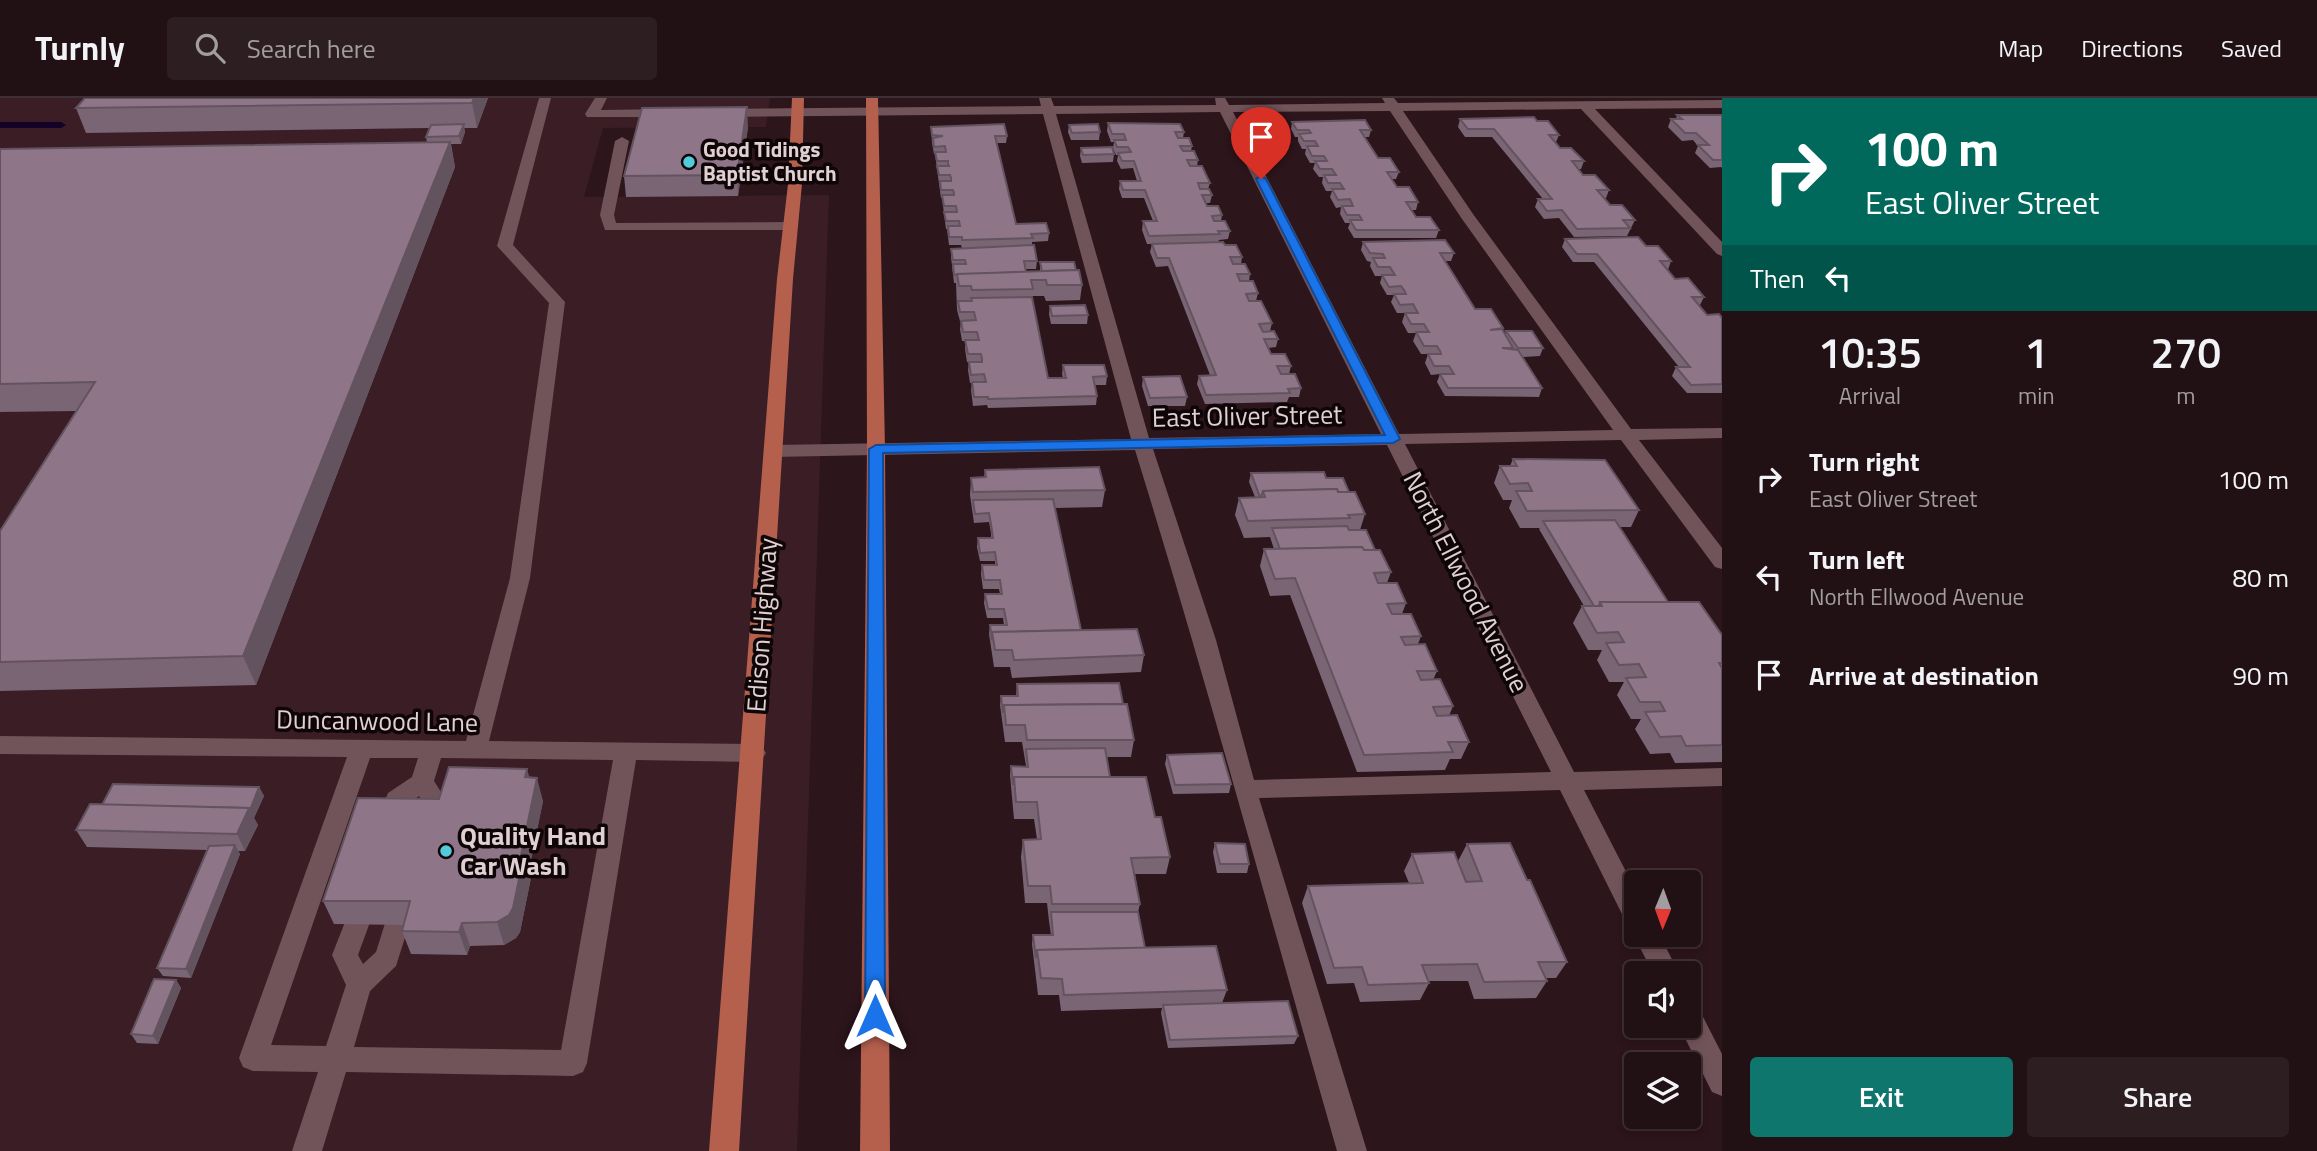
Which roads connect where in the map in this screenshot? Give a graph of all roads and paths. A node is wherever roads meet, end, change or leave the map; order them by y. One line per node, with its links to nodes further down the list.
1 (545, 98): 25 (street)
2 (601, 98): 10 (street)
3 (1391, 102): 4 (street); 9 (street); 16 (street)
4 (1222, 103): 5 (street); 17 (street, North Ellwood Avenue)
5 (1047, 104): 7 (street); 18 (street)
6 (1722, 104): 9 (street)
7 (872, 105): 8 (street); 19 (main road)
8 (797, 106): 11 (street); 13 (main road, Edison Highway)
9 (1585, 106): 14 (street)
10 (685, 113)
11 (711, 113)
12 (622, 141): 13 (street)
13 (791, 226): 20 (main road, Edison Highway)
14 (1722, 251)
15 (1722, 433): 16 (street, East Oliver Street)
16 (1625, 435): 17 (street, East Oliver Street); 21 (street)
17 (1393, 439): 18 (street, East Oliver Street); 29 (street, North Ellwood Avenue)
18 (1142, 444): 19 (street, East Oliver Street); 31 (street)
19 (876, 449): 20 (street, East Oliver Street); 43 (main road)
20 (773, 451): 27 (main road, Edison Highway)
21 (1722, 562)
22 (0, 745): 23 (street, Duncanwood Lane)
23 (361, 749): 24 (street, Duncanwood Lane); 39 (street)
24 (432, 750): 25 (street, Duncanwood Lane); 30 (street)
25 (475, 750): 26 (street, Duncanwood Lane)
26 (626, 751): 27 (street, Duncanwood Lane); 39 (street)
27 (754, 753): 42 (main road, Edison Highway)
28 (1722, 777): 29 (street)
29 (1568, 781): 31 (street); 34 (street, North Ellwood Avenue)
30 (422, 782): 32 (street); 33 (street)
31 (1245, 789): 44 (street)
32 (388, 822)
33 (429, 823)
34 (1624, 892)
35 (356, 925): 37 (street)
36 (396, 925): 37 (street)
37 (359, 985): 39 (street)
38 (1699, 1038): 40 (street)
39 (336, 1059): 41 (street)
40 (1722, 1083)
41 (307, 1151)
42 (724, 1151)
43 (875, 1151)
44 (1352, 1151)

